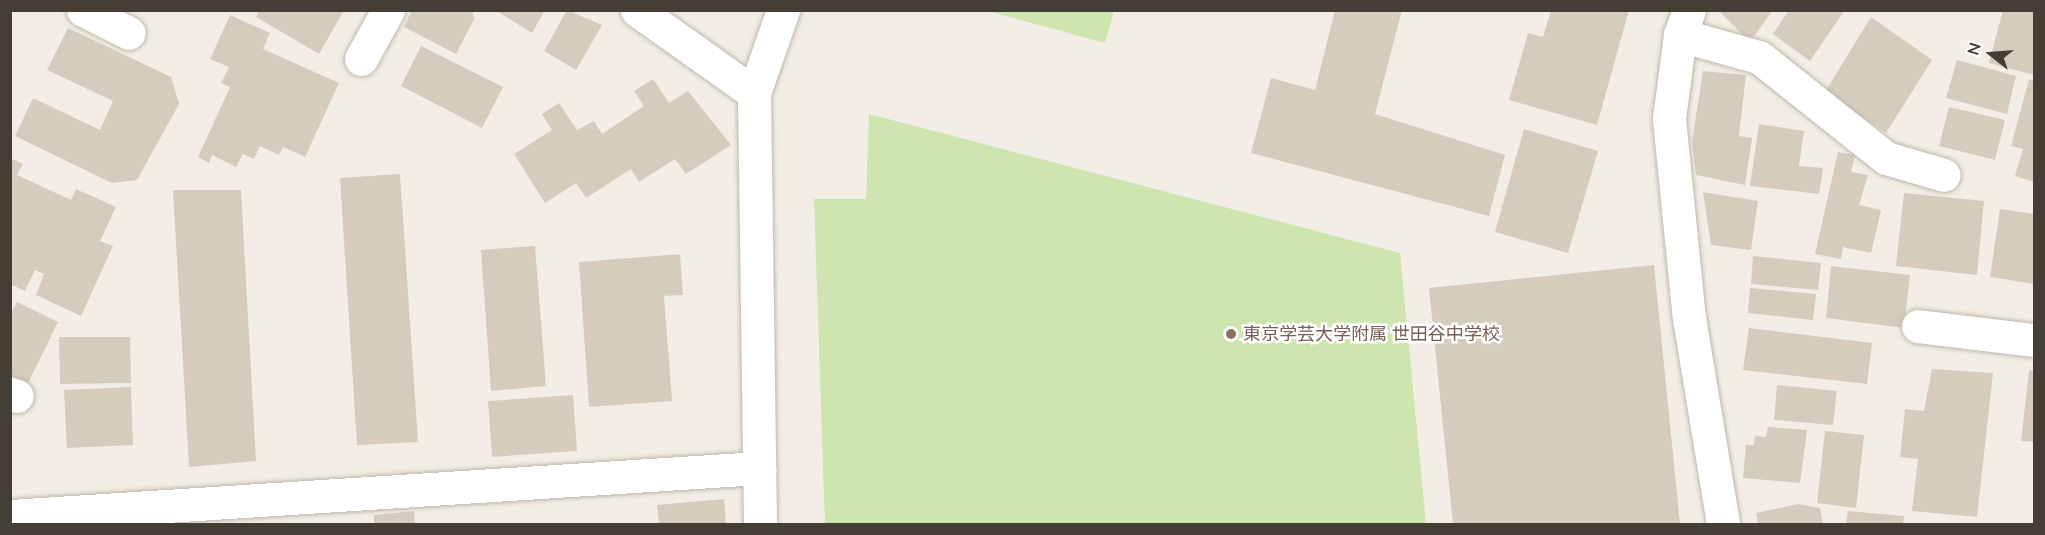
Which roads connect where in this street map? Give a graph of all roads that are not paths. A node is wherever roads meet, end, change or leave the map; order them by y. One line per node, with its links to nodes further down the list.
1 (83, 10): 6 (street)
2 (388, 10): 7 (street)
3 (637, 10): 8 (street)
4 (783, 10): 8 (street)
5 (1684, 23): 9 (street); 16 (street)
6 (129, 33)
7 (361, 59)
8 (754, 93): 12 (street)
9 (1944, 175)
10 (1918, 326): 11 (street)
11 (2034, 340)
12 (759, 468): 14 (street); 15 (street)
13 (10, 516): 14 (street)
14 (43, 520)
15 (760, 525)
16 (1723, 525)

